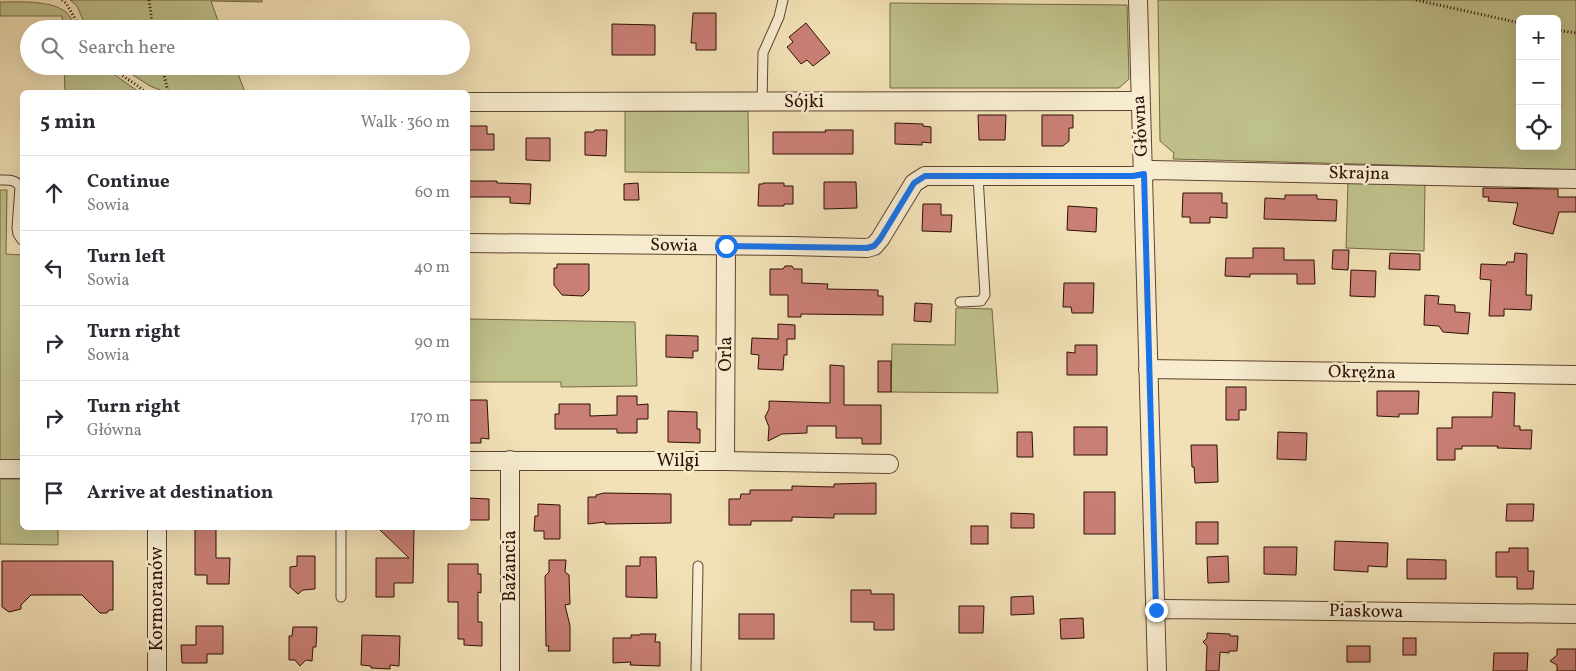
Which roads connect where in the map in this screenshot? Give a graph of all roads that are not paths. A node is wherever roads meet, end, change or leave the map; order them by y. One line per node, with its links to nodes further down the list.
1 (783, 0): 5 (lane)
2 (1138, 0): 3 (street, Główna)
3 (1140, 101): 5 (street, Sójki); 6 (street, Główna)
4 (470, 102): 5 (street, Sójki)
5 (762, 102)
6 (1144, 174): 7 (street, Sowia); 8 (street, Skrajna); 16 (street, Główna)
7 (978, 176): 14 (street, Sowia); 15 (lane)
8 (1576, 179)
9 (0, 180): 11 (lane)
10 (20, 187): 12 (lane)
11 (20, 187)
12 (20, 237)
13 (470, 243): 14 (street, Sowia)
14 (726, 246): 20 (street, Orla)
15 (960, 302)
16 (1148, 369): 17 (street, Okrężna); 28 (street, Główna)
17 (1576, 374)
18 (510, 460): 19 (street, Wilgi); 20 (street, Wilgi); 31 (street, Bażancia)
19 (470, 461)
20 (725, 461): 21 (street, Wilgi)
21 (890, 464)
22 (0, 469): 23 (street)
23 (20, 469)
24 (157, 530): 30 (street, Kormoranów)
25 (340, 530): 27 (lane)
26 (698, 566): 32 (lane)
27 (341, 597)
28 (1156, 610): 29 (street, Piaskowa); 33 (street, Główna)
29 (1576, 614)
30 (157, 671)
31 (510, 671)
32 (696, 671)
33 (1157, 671)

